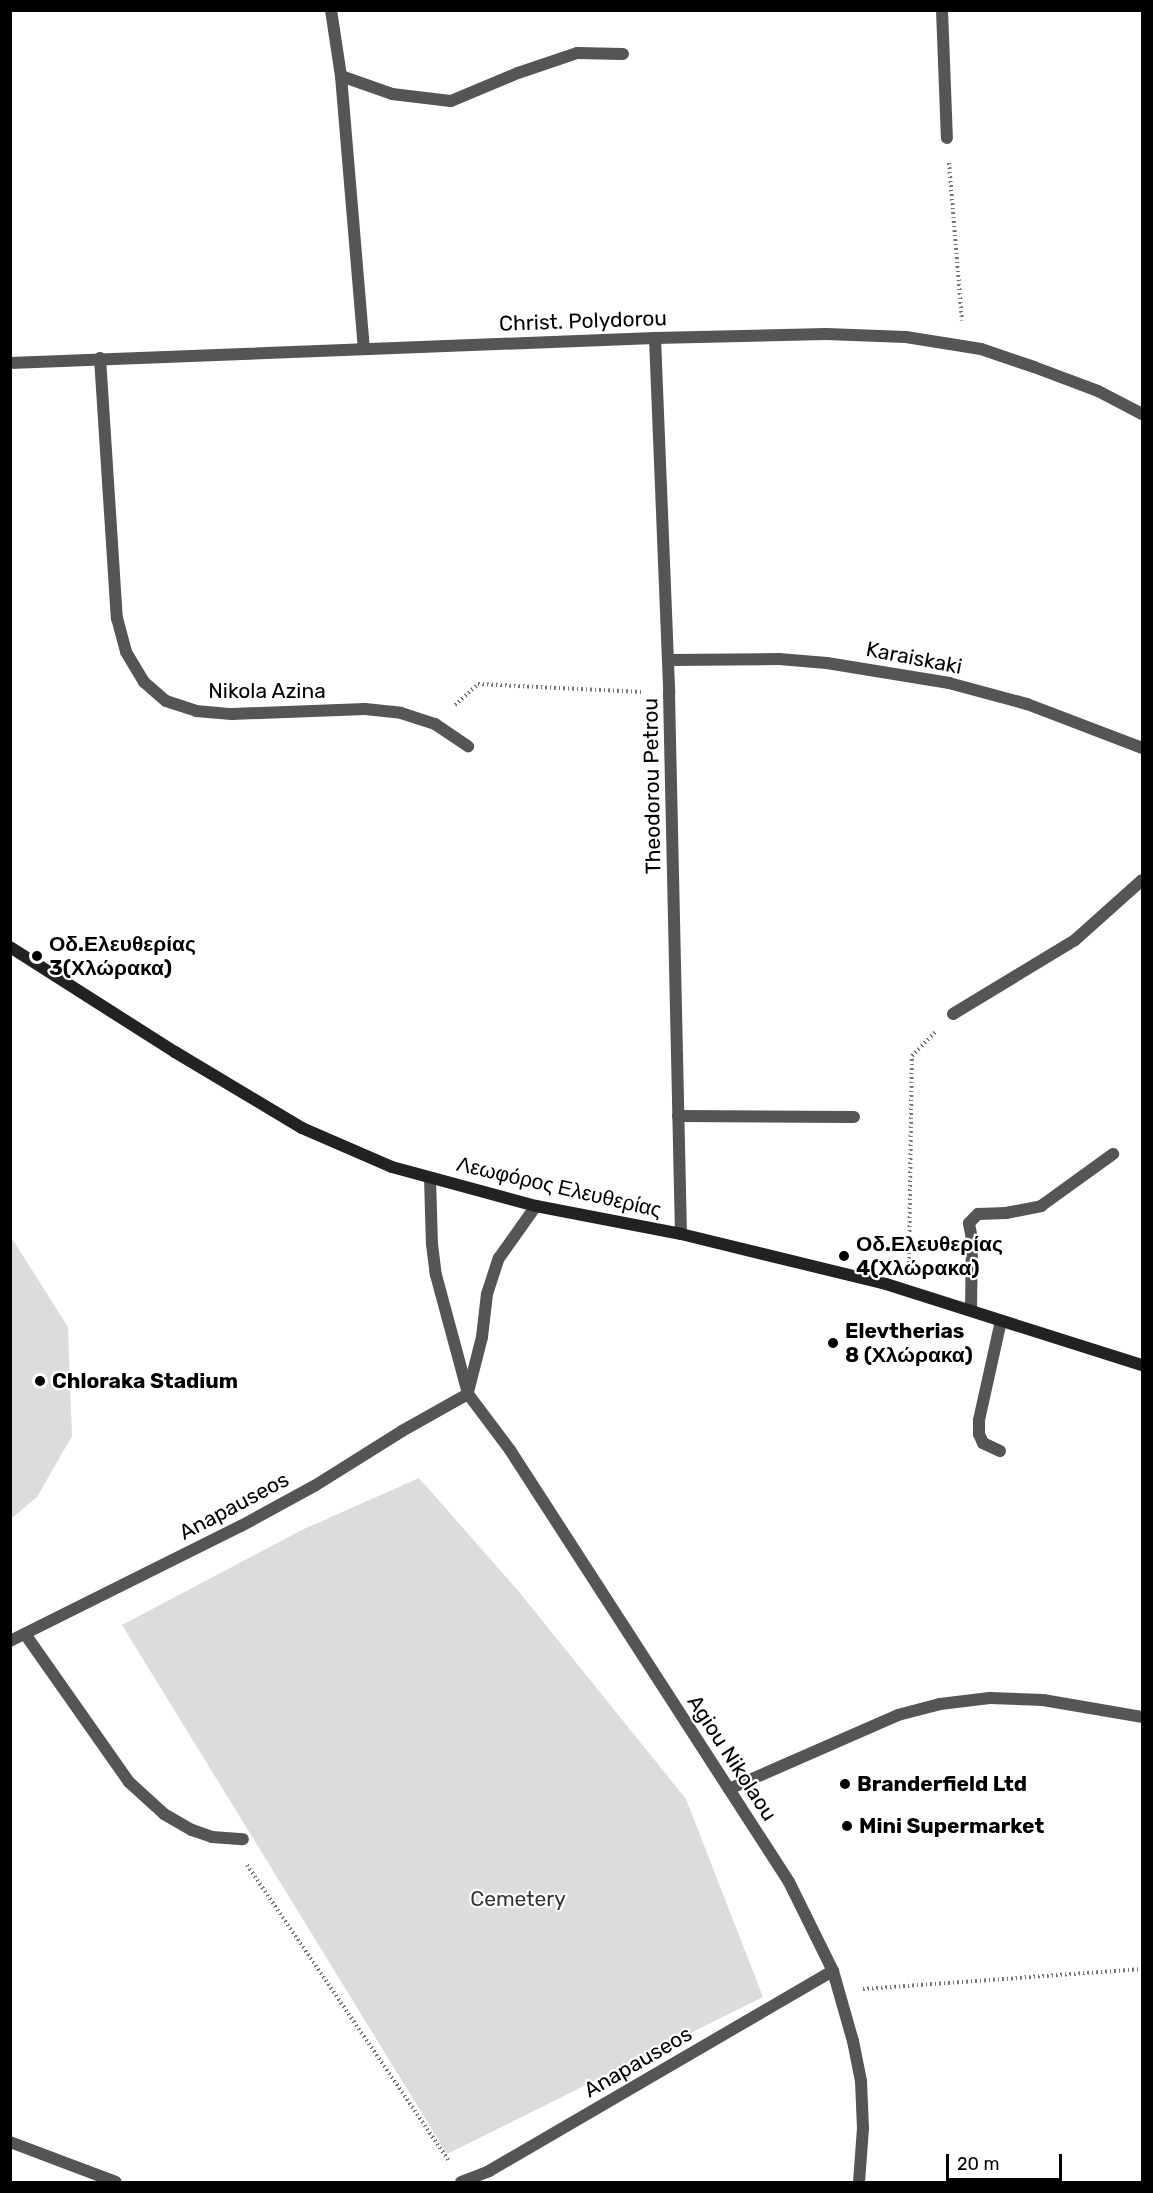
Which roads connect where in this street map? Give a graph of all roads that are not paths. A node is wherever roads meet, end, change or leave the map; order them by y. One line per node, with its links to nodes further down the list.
1 (331, 10): 4 (street)
2 (942, 10): 5 (street)
3 (623, 54): 4 (street)
4 (341, 76): 7 (street)
5 (947, 138)
6 (656, 338): 7 (street, Christ. Polydorou); 10 (street, Christ. Polydorou); 11 (street, Theodorou Petrou)
7 (364, 348): 8 (street, Christ. Polydorou)
8 (100, 358): 9 (street, Christ. Polydorou); 12 (street, Nikola Azina)
9 (10, 363)
10 (1143, 414)
11 (668, 660): 13 (street, Karaiskaki); 17 (street, Theodorou Petrou)
12 (468, 746)
13 (1143, 748)
14 (1143, 880): 16 (street)
15 (10, 947): 20 (main road, Λεωφόρος Ελευθερίας)
16 (953, 1014)
17 (678, 1116): 18 (street); 22 (street, Theodorou Petrou)
18 (854, 1117)
19 (1113, 1154): 23 (street)
20 (430, 1178): 21 (main road, Λεωφόρος Ελευθερίας); 26 (street, Agiou Nikolaou)
21 (536, 1206): 22 (main road, Λεωφόρος Ελευθερίας); 26 (street)
22 (681, 1234): 23 (main road, Λεωφόρος Ελευθερίας)
23 (971, 1310): 24 (main road, Λεωφόρος Ελευθερίας)
24 (1001, 1321): 25 (main road, Λεωφόρος Ελευθερίας); 27 (street)
25 (1143, 1365)
26 (468, 1394): 28 (street, Anapauseos); 31 (street, Agiou Nikolaou)
27 (1000, 1451)
28 (25, 1634): 29 (street, Anapauseos); 32 (street)
29 (10, 1641)
30 (1143, 1717): 31 (street)
31 (729, 1790): 33 (street, Agiou Nikolaou)
32 (243, 1839)
33 (833, 1971): 35 (street, Anapauseos); 39 (street, Agiou Nikolaou)
34 (10, 2142): 36 (street)
35 (489, 2171): 37 (street, Anapauseos); 38 (street)
36 (116, 2182)
37 (462, 2182)
38 (495, 2182)
39 (859, 2182)

